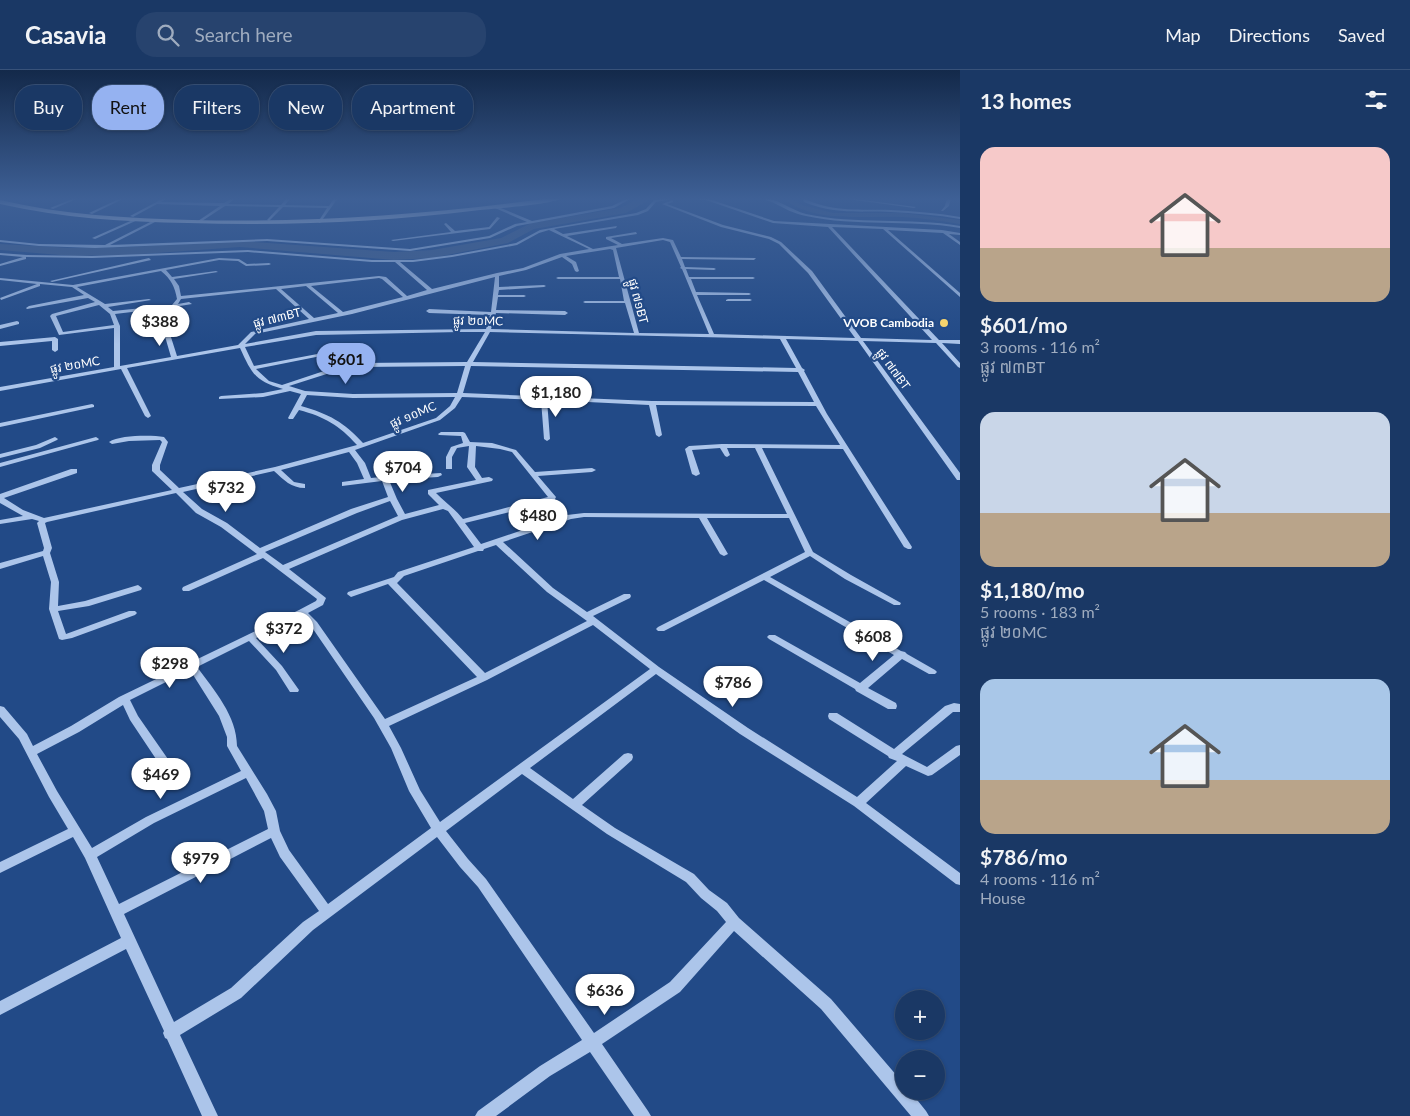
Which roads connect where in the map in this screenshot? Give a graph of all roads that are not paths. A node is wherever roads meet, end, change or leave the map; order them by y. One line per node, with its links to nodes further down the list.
1 (364, 247): 2 (street)
2 (430, 247)
3 (504, 247): 18 (street)
4 (586, 247): 10 (street)
5 (610, 247): 10 (street); 29 (street, ផ្លូវ ៧១BT)
6 (673, 247): 16 (street)
7 (784, 247): 74 (street, ផ្លូវ ៧៧BT)
8 (848, 247): 75 (street)
9 (905, 247): 45 (street)
10 (590, 249): 12 (street)
11 (0, 254): 14 (street)
12 (562, 254): 24 (street); 26 (street)
13 (153, 255): 15 (street); 18 (street); 34 (street)
14 (27, 256): 15 (street); 20 (street)
15 (130, 256): 33 (street)
16 (678, 258): 17 (street); 21 (street)
17 (754, 259)
18 (396, 261): 39 (street)
19 (269, 264): 23 (street)
20 (0, 265)
21 (682, 268): 22 (street); 30 (street)
22 (714, 269)
23 (163, 270): 27 (street); 36 (street)
24 (577, 271)
25 (216, 272): 27 (street)
26 (497, 274): 39 (street, ផ្លូវ ៧៣BT); 40 (street, ផ្លូវ ១០MC)
27 (172, 278): 46 (street)
28 (558, 278): 29 (street)
29 (622, 278): 53 (street, ផ្លូវ ៧១BT)
30 (687, 278): 31 (street); 41 (street)
31 (753, 278)
32 (0, 279): 33 (street)
33 (29, 282): 34 (street)
34 (44, 284): 36 (street); 49 (street)
35 (308, 285): 38 (street); 47 (street); 63 (street)
36 (73, 286): 43 (street)
37 (544, 286): 40 (street)
38 (277, 288): 46 (street); 64 (street)
39 (431, 291): 47 (street, ផ្លូវ ៧៣BT)
40 (496, 292): 44 (street); 61 (street, ផ្លូវ ១០MC)
41 (693, 293): 42 (street); 48 (street)
42 (748, 294)
43 (89, 296): 55 (street); 57 (street)
44 (524, 296)
45 (960, 296)
46 (179, 298): 56 (street)
47 (407, 298): 63 (street, ផ្លូវ ៧៣BT)
48 (695, 298): 51 (street); 71 (street)
49 (1, 299)
50 (149, 300): 55 (street)
51 (750, 300)
52 (585, 302): 53 (street)
53 (626, 302): 70 (street, ផ្លូវ ៧១BT)
54 (189, 304): 56 (street)
55 (101, 305): 60 (street); 69 (street)
56 (174, 306): 58 (street)
57 (29, 308)
58 (160, 308): 60 (street); 81 (street)
59 (429, 312): 61 (street)
60 (112, 313): 66 (street)
61 (492, 313): 62 (street); 68 (street, ផ្លូវ ១០MC)
62 (565, 313)
63 (342, 314): 64 (street, ផ្លូវ ៧៣BT)
64 (313, 320): 78 (street, ផ្លូវ ៧៣BT)
65 (17, 323): 67 (street)
66 (117, 326): 69 (street); 84 (street)
67 (0, 327)
68 (488, 331): 70 (street, ផ្លូវ ២០MC); 78 (street, ផ្លូវ ២០MC); 82 (street, ផ្លូវ ១០MC)
69 (62, 335): 72 (street)
70 (637, 335): 71 (street, ផ្លូវ ២០MC)
71 (712, 336): 73 (street, ផ្លូវ ២០MC)
72 (56, 339): 77 (street); 79 (street)
73 (783, 339): 74 (street, ផ្លូវ ២០MC); 86 (street)
74 (860, 340): 75 (street, ផ្លូវ ២០MC); 122 (street, ផ្លូវ ៧៧BT)
75 (936, 342): 76 (street, ផ្លូវ ២០MC); 83 (street)
76 (960, 342)
77 (0, 344)
78 (241, 345): 81 (street, ផ្លូវ ២០MC); 85 (street, ផ្លូវ ៧៣BT)
79 (55, 350)
80 (326, 353): 85 (street)
81 (174, 357): 84 (street, ផ្លូវ ២០MC)
82 (469, 364): 86 (street); 87 (street); 90 (street, ផ្លូវ ១០MC)
83 (960, 366)
84 (120, 367): 88 (street, ផ្លូវ ២០MC); 97 (street)
85 (252, 368): 87 (street, ផ្លូវ ៧៣BT)
86 (802, 370): 94 (street)
87 (287, 387): 89 (street, ផ្លូវ ៧៣BT); 91 (street)
88 (0, 389)
89 (305, 393): 90 (street, ផ្លូវ ៧៣BT); 96 (street)
90 (461, 395): 92 (street); 107 (street, ផ្លូវ ១០MC)
91 (221, 398)
92 (544, 398): 93 (street); 104 (street)
93 (652, 403): 94 (street); 101 (street)
94 (819, 404): 110 (street)
95 (92, 406): 99 (street)
96 (297, 407): 98 (street); 107 (street)
97 (148, 416)
98 (291, 418)
99 (0, 425)
100 (441, 434): 106 (street)
101 (659, 436)
102 (55, 439): 113 (street)
103 (96, 439): 114 (street)
104 (547, 439)
105 (112, 442): 129 (street)
106 (470, 443): 115 (street); 120 (street); 126 (street)
107 (362, 446): 111 (street, ផ្លូវ ១០MC)
108 (722, 446): 109 (street); 112 (street); 121 (street)
109 (758, 447): 110 (street); 134 (street)
110 (846, 447): 141 (street)
111 (351, 449): 116 (street, ផ្លូវ ១០MC); 125 (street)
112 (727, 455)
113 (0, 456)
114 (0, 465)
115 (449, 467)
116 (276, 469): 128 (street); 129 (street, ផ្លូវ ១០MC)
117 (592, 470): 120 (street)
118 (74, 471): 130 (street)
119 (438, 474): 123 (street)
120 (533, 474): 139 (street)
121 (696, 474)
122 (960, 478)
123 (385, 479): 125 (street); 131 (street)
124 (489, 479): 126 (street)
125 (368, 481): 127 (street)
126 (480, 481): 132 (street)
127 (345, 484)
128 (302, 486)
129 (178, 491): 137 (street, ផ្លូវ ១០MC); 144 (street)
130 (0, 498): 135 (street, ផ្លូវ ១០MC)
131 (392, 498): 136 (street); 144 (street)
132 (444, 506): 136 (street); 139 (street)
133 (701, 516): 134 (street); 140 (street); 146 (street)
134 (792, 516): 145 (street)
135 (31, 517): 137 (street, ផ្លូវ ១០MC); 138 (street)
136 (403, 517): 148 (street)
137 (44, 520): 143 (street)
138 (0, 522)
139 (462, 522): 142 (street)
140 (499, 542): 142 (street); 159 (street)
141 (908, 547)
142 (480, 549): 150 (street)
143 (46, 553): 147 (street); 156 (street)
144 (262, 553): 148 (street); 152 (street)
145 (810, 553): 149 (street); 155 (street)
146 (724, 554)
147 (0, 566)
148 (282, 569): 157 (street)
149 (763, 576): 160 (street); 163 (street)
150 (394, 578): 153 (street); 167 (street)
151 (138, 588): 156 (street)
152 (186, 589)
153 (351, 594)
154 (627, 596): 159 (street)
155 (897, 604)
156 (53, 609): 158 (street)
157 (302, 612): 162 (street); 175 (street)
158 (132, 613)
159 (590, 619): 165 (street); 167 (street)
160 (661, 629)
161 (772, 636): 168 (street)
162 (251, 638): 164 (street); 169 (street)
163 (902, 654): 166 (street); 168 (street)
164 (191, 665): 170 (street); 183 (street)
165 (656, 670): 182 (street); 184 (street)
166 (932, 672)
167 (484, 678): 175 (street)
168 (860, 689): 171 (street)
169 (294, 690)
170 (123, 699): 177 (street); 181 (street)
171 (892, 706)
172 (960, 708): 178 (street)
173 (0, 710): 177 (street)
174 (833, 716): 178 (street)
175 (382, 725): 186 (street)
176 (960, 749): 180 (street)
177 (31, 752): 187 (street)
178 (893, 755): 180 (street)
179 (628, 757): 185 (street)
180 (905, 761): 184 (street)
181 (166, 765)
182 (521, 768): 185 (street); 186 (street)
183 (247, 773): 188 (street); 189 (street)
184 (858, 803): 191 (street)
185 (574, 805): 194 (street)
186 (439, 830): 193 (street); 198 (street)
187 (76, 831): 189 (street); 190 (street)
188 (274, 831): 192 (street); 193 (street)
189 (90, 855): 192 (street)
190 (0, 868)
191 (960, 880)
192 (116, 912): 195 (street)
193 (327, 912): 197 (street)
194 (734, 922): 198 (street); 202 (street)
195 (128, 941): 196 (street); 197 (street)
196 (0, 1008)
197 (170, 1032): 199 (street)
198 (593, 1042): 200 (street); 201 (street)
199 (210, 1116)
200 (483, 1116)
201 (643, 1116)
202 (922, 1116)

